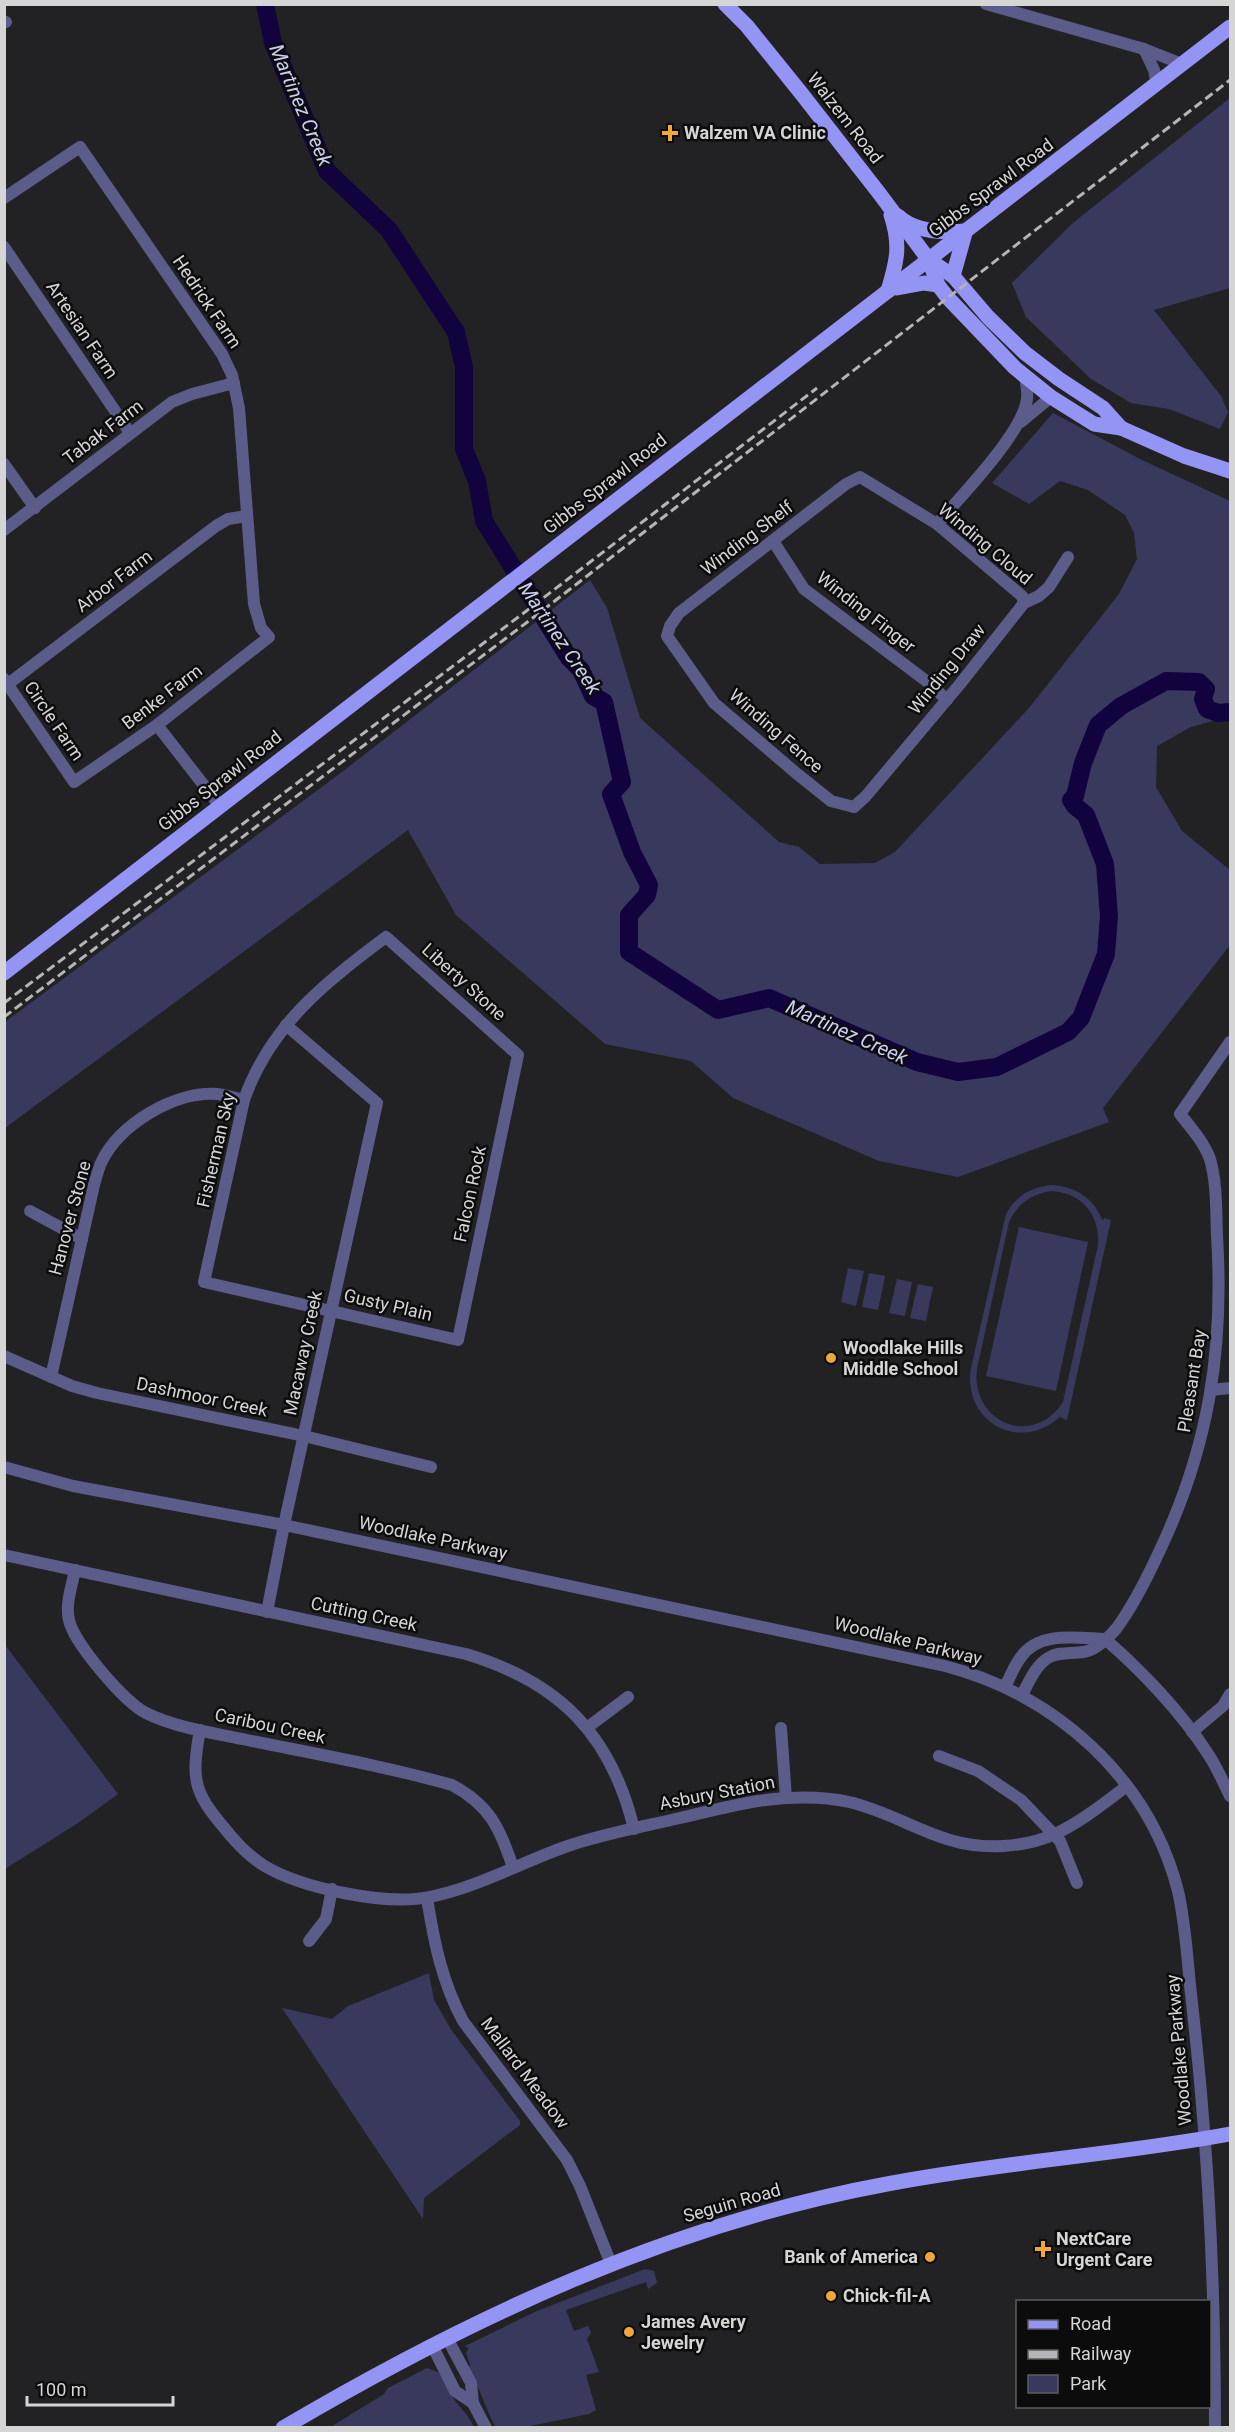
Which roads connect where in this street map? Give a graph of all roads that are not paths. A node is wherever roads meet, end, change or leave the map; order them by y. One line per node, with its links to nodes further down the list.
1 (725, 4): 8 (main road, Walzem Road)
2 (986, 4): 4 (street)
3 (1230, 27): 5 (main road, Gibbs Sprawl Road)
4 (1144, 48): 5 (street); 6 (street)
5 (1182, 64): 6 (main road, Gibbs Sprawl Road)
6 (1157, 85): 9 (main road, Gibbs Sprawl Road)
7 (4, 198): 16 (street, Hedrick Farm)
8 (889, 209): 9 (main road); 11 (main road, Walzem Road); 14 (main road)
9 (966, 231): 11 (main road, Gibbs Sprawl Road); 12 (main road)
10 (4, 248): 20 (street, Artesian Farm)
11 (928, 260): 12 (main road, Walzem Road); 13 (main road, Walzem Road); 14 (main road, Gibbs Sprawl Road)
12 (953, 276): 19 (main road, Walzem Road)
13 (938, 285): 14 (main road); 15 (main road, Walzem Road)
14 (888, 291): 37 (main road, Gibbs Sprawl Road)
15 (1025, 376): 17 (main road, Walzem Road); 18 (street)
16 (234, 383): 20 (street, Tabak Farm); 25 (street, Hedrick Farm)
17 (1051, 397): 18 (street); 19 (main road, Walzem Road)
18 (1016, 427): 26 (street)
19 (1120, 428): 22 (main road, Walzem Road)
20 (130, 433): 24 (street, Tabak Farm)
21 (4, 464): 24 (street)
22 (1230, 471)
23 (860, 477): 26 (street, Winding Cloud); 28 (street, Winding Shelf)
24 (35, 508): 27 (street, Tabak Farm)
25 (247, 516): 32 (street, Hedrick Farm); 33 (street, Arbor Farm)
26 (937, 524): 30 (street, Winding Cloud)
27 (4, 530)
28 (773, 541): 31 (street, Winding Shelf); 34 (street, Winding Finger)
29 (1068, 557): 30 (street, Winding Draw)
30 (1024, 603): 34 (street, Winding Draw)
31 (667, 636): 38 (street, Winding Fence)
32 (269, 637): 35 (street, Benke Farm)
33 (6, 682): 36 (street, Circle Farm)
34 (947, 700): 38 (street, Winding Draw)
35 (157, 724): 36 (street, Benke Farm); 37 (street)
36 (74, 782)
37 (220, 806): 40 (main road, Gibbs Sprawl Road)
38 (854, 807)
39 (386, 937): 41 (street, Fisherman Sky); 43 (street, Liberty Stone)
40 (4, 973)
41 (286, 1025): 44 (street, Fisherman Sky); 49 (street, Macaway Creek)
42 (1230, 1042): 47 (street, Pleasant Bay)
43 (518, 1055): 50 (street, Falcon Rock)
44 (244, 1100): 46 (street, Hanover Stone); 48 (street, Fisherman Sky)
45 (30, 1210): 46 (street)
46 (82, 1239): 52 (street, Hanover Stone)
47 (1225, 1259): 54 (street, Pleasant Bay)
48 (204, 1282): 49 (street, Gusty Plain)
49 (331, 1310): 50 (street, Gusty Plain); 55 (street, Macaway Creek)
50 (458, 1340)
51 (4, 1356): 52 (street, Dashmoor Creek)
52 (51, 1377): 55 (street, Dashmoor Creek)
53 (1230, 1388): 54 (street)
54 (1211, 1390): 63 (street, Pleasant Bay)
55 (304, 1437): 57 (street, Dashmoor Creek); 58 (street, Macaway Creek)
56 (4, 1467): 58 (street, Woodlake Parkway)
57 (431, 1467)
58 (284, 1525): 61 (street, Macaway Creek); 65 (street, Woodlake Parkway)
59 (4, 1555): 60 (street, Cutting Creek)
60 (75, 1570): 61 (street, Cutting Creek); 71 (street, Caribou Creek)
61 (267, 1612): 69 (street, Cutting Creek)
62 (1053, 1638): 63 (street); 64 (street); 65 (street)
63 (1105, 1639): 64 (street, Pleasant Bay); 72 (street)
64 (1057, 1654): 67 (street)
65 (1005, 1687): 67 (street, Woodlake Parkway)
66 (1230, 1694): 72 (street)
67 (1022, 1695): 74 (street, Woodlake Parkway)
68 (628, 1697): 69 (street)
69 (588, 1727): 77 (street, Cutting Creek)
70 (781, 1728): 76 (street)
71 (200, 1730): 79 (street, Caribou Creek); 81 (street, Asbury Station)
72 (1192, 1732): 75 (street)
73 (939, 1756): 78 (street)
74 (1127, 1786): 78 (street, Asbury Station); 85 (street, Woodlake Parkway)
75 (1230, 1796)
76 (786, 1798): 77 (street, Asbury Station); 78 (street, Asbury Station)
77 (634, 1829): 79 (street, Asbury Station)
78 (1054, 1834): 80 (street)
79 (513, 1868): 82 (street, Asbury Station)
80 (1077, 1883)
81 (332, 1889): 82 (street, Asbury Station); 83 (street)
82 (427, 1898): 86 (street, Mallard Meadow)
83 (309, 1941)
84 (1230, 2134): 85 (main road, Seguin Road)
85 (1205, 2139): 86 (main road, Seguin Road); 92 (street, Woodlake Parkway)
86 (610, 2264): 87 (main road, Seguin Road)
87 (447, 2338): 88 (main road, Seguin Road); 89 (street)
88 (432, 2345): 89 (street); 90 (main road, Seguin Road)
89 (473, 2403): 91 (street)
90 (283, 2427)
91 (486, 2427)
92 (1215, 2427)

